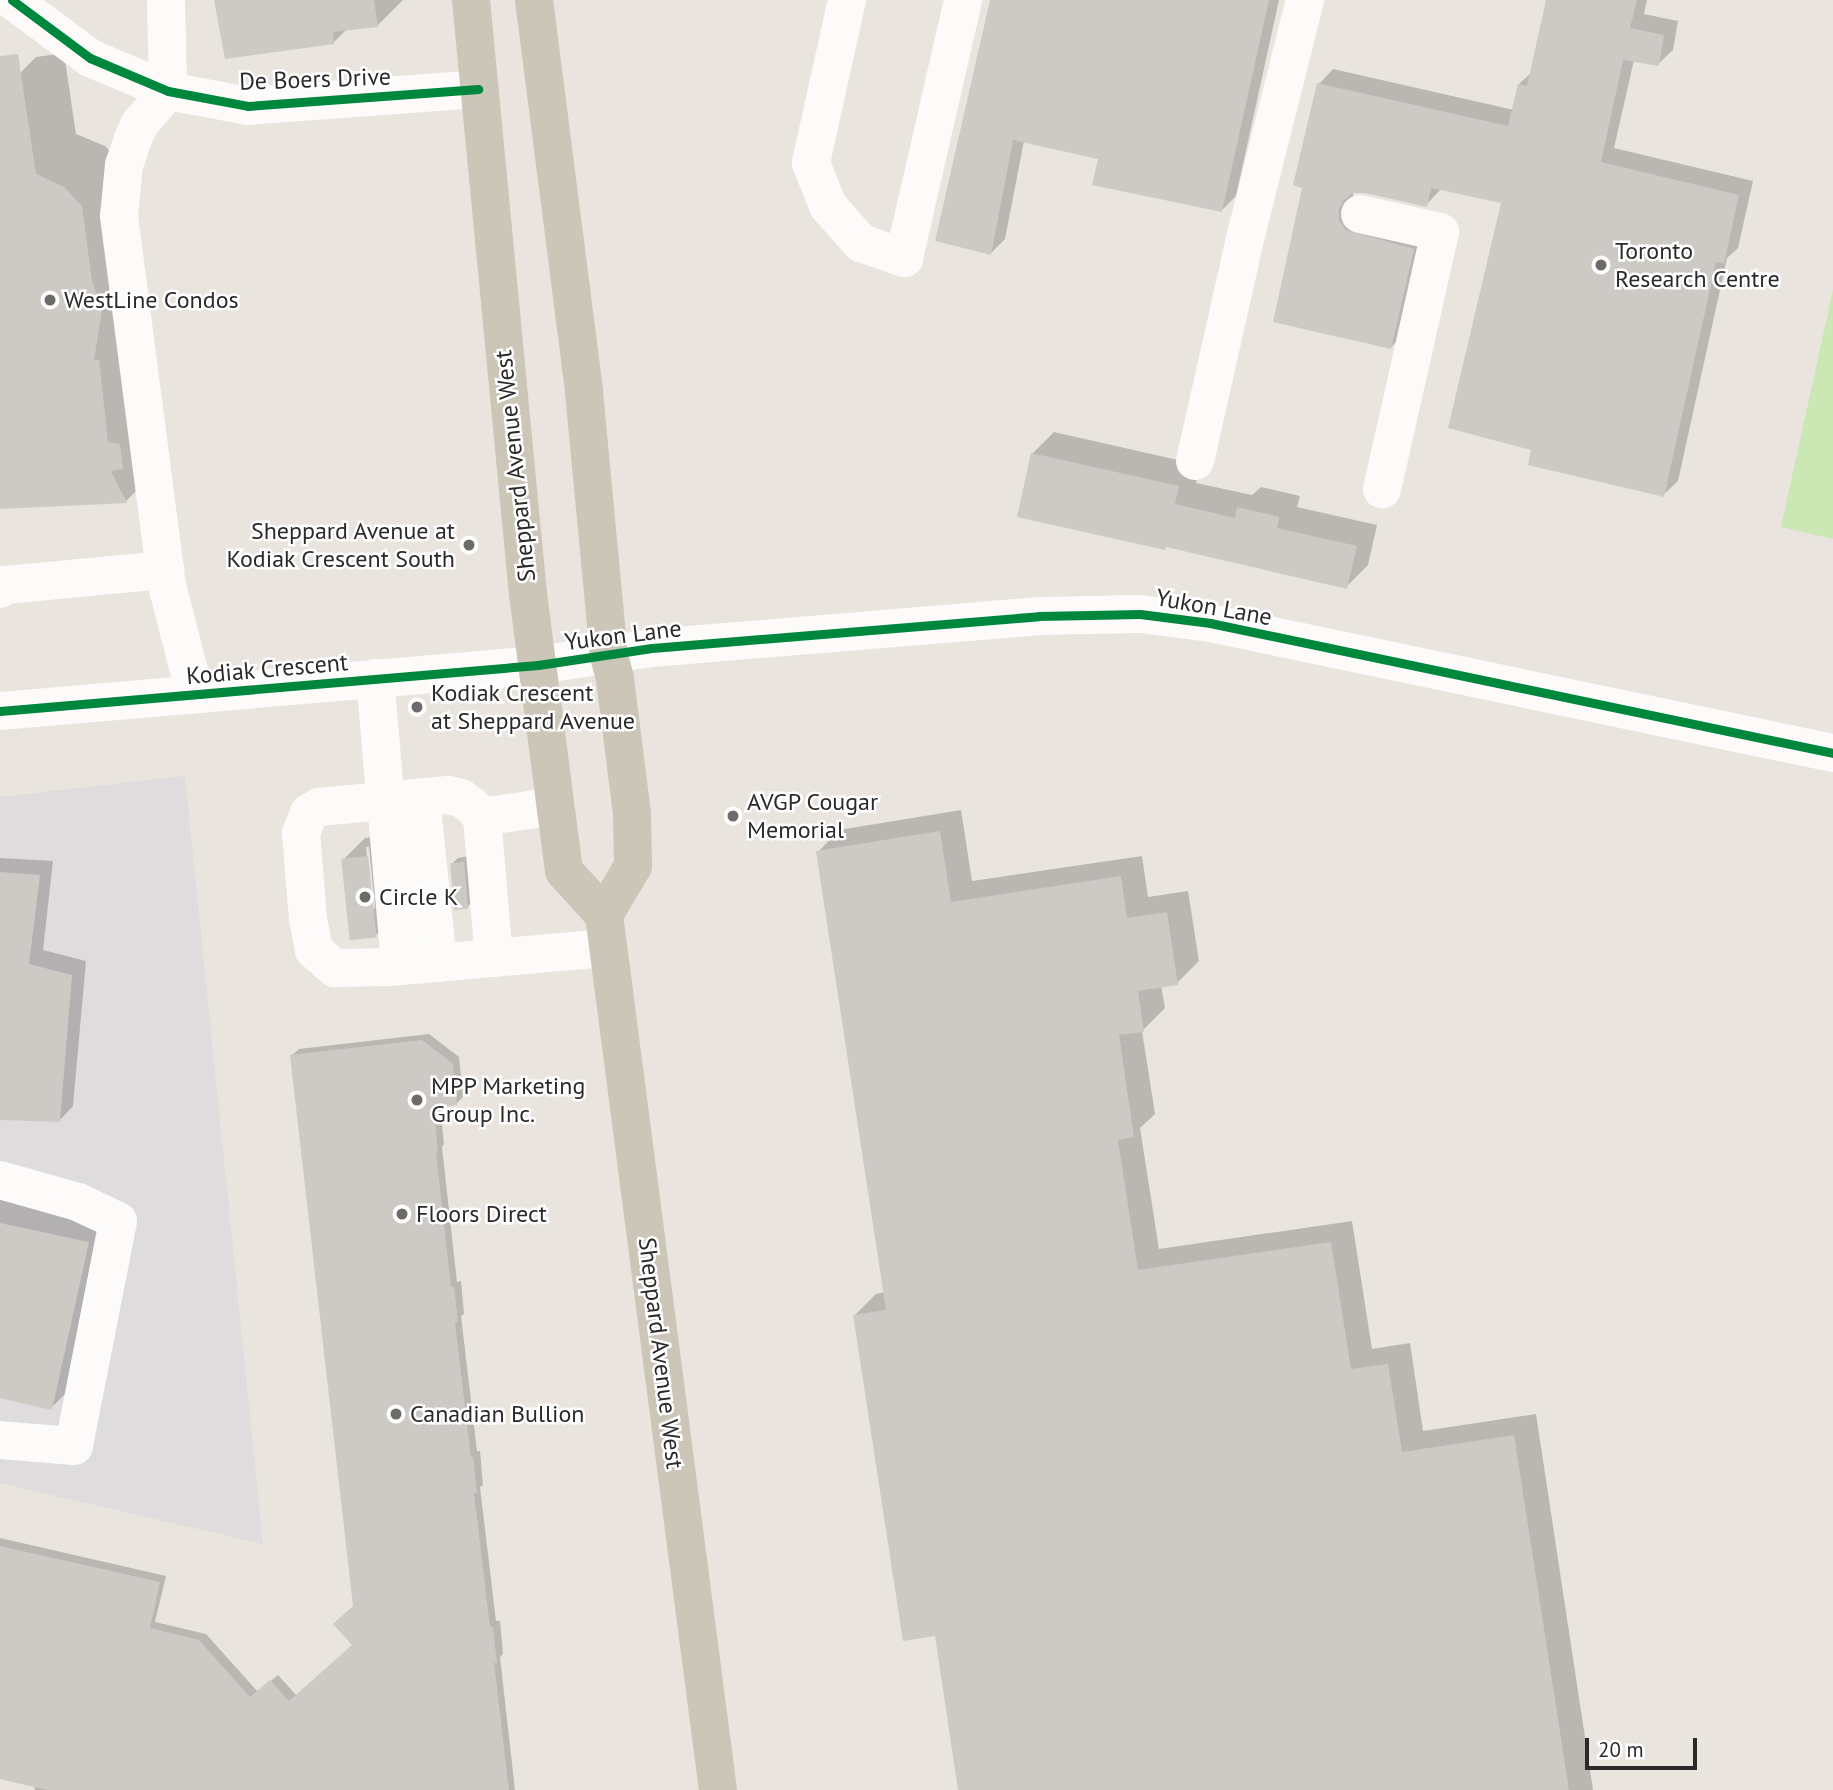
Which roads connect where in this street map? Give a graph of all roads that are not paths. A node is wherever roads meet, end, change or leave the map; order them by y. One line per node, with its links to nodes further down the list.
1 (12, 0): 9 (street, De Boers Drive)
2 (166, 0): 9 (street)
3 (471, 0): 8 (main road, Sheppard Avenue West)
4 (534, 0): 15 (main road)
5 (848, 0): 6 (street)
6 (963, 0)
7 (1305, 0): 11 (street)
8 (478, 89): 9 (street, De Boers Drive); 16 (main road, Sheppard Avenue West)
9 (167, 91): 13 (street)
10 (1360, 214): 12 (street)
11 (1195, 461)
12 (1382, 490)
13 (165, 570): 14 (street); 18 (street)
14 (0, 589)
15 (609, 656): 16 (street, Yukon Lane); 20 (street, Yukon Lane); 24 (main road)
16 (538, 665): 17 (street, Kodiak Crescent); 22 (main road, Sheppard Avenue West)
17 (376, 678): 18 (street, Kodiak Crescent); 21 (street)
18 (195, 694): 19 (street, Kodiak Crescent)
19 (0, 711)
20 (1833, 753)
21 (405, 799): 23 (street); 26 (street); 27 (street); 27 (street)
22 (556, 806): 23 (street); 24 (main road, Sheppard Avenue West)
23 (482, 817): 25 (street)
24 (606, 932): 25 (street); 30 (main road, Sheppard Avenue West)
25 (494, 958): 26 (street)
26 (438, 963): 27 (street)
27 (400, 966)
28 (0, 1180): 29 (street)
29 (0, 1440)
30 (718, 1790)

